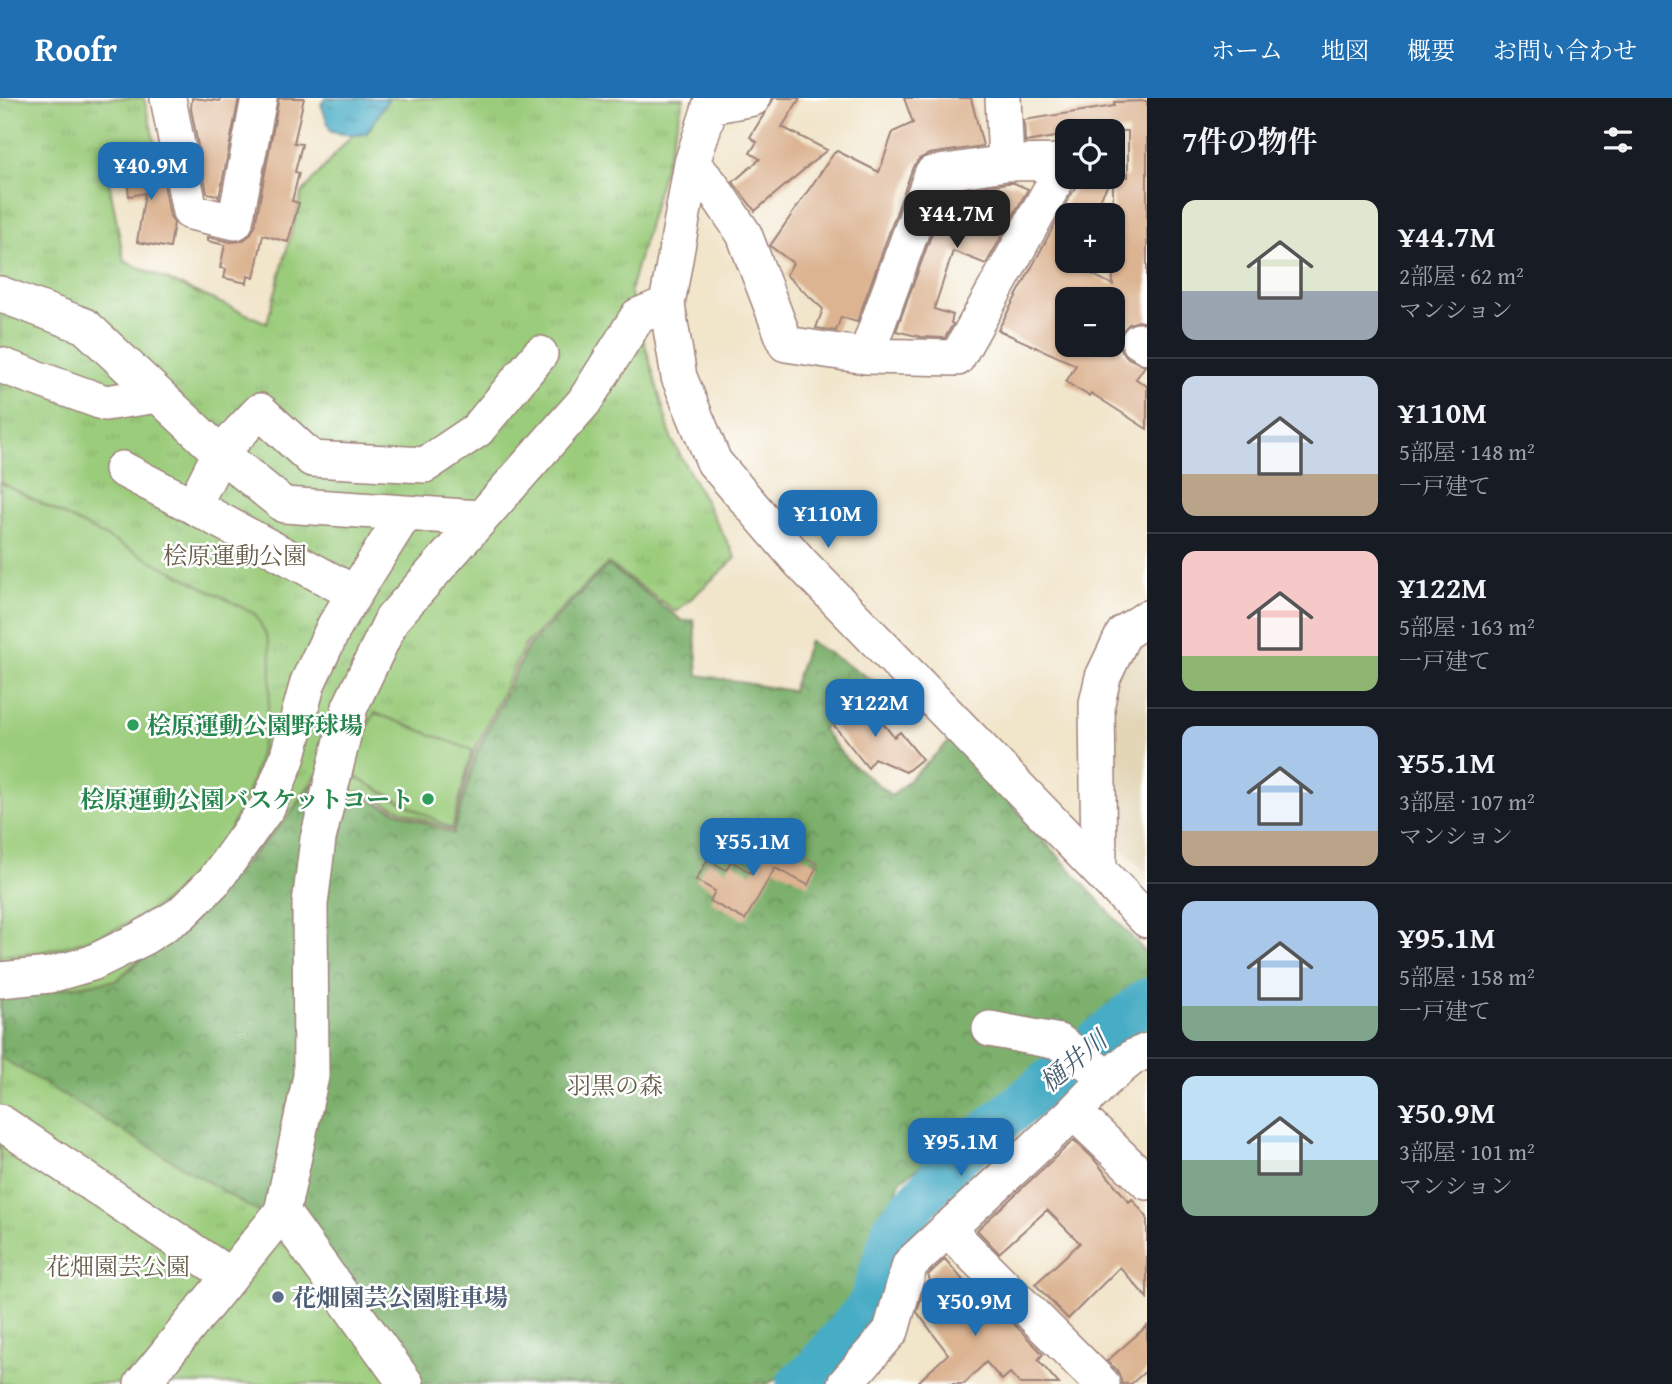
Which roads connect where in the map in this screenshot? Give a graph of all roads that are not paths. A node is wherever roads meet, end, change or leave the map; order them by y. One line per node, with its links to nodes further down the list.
1 (168, 98): 2 (street)
2 (259, 98)
3 (753, 98): 5 (street)
4 (1003, 98): 7 (street)
5 (711, 102): 6 (street)
6 (692, 163): 9 (street); 11 (street)
7 (1006, 163): 11 (street); 11 (street)
8 (0, 294): 13 (street)
9 (667, 304): 18 (street); 21 (street)
10 (540, 354): 14 (street)
11 (866, 356)
12 (0, 365): 13 (street)
13 (158, 395): 14 (street)
14 (220, 453): 16 (street); 17 (street)
15 (122, 469): 16 (street)
16 (193, 506): 19 (street)
17 (405, 513): 18 (street); 23 (street)
18 (480, 518): 30 (street)
19 (341, 586)
20 (1147, 618): 21 (street)
21 (1099, 869): 22 (street)
22 (1147, 920)
23 (0, 979)
24 (990, 1029): 26 (street)
25 (1147, 1051): 26 (street)
26 (1100, 1075): 27 (street)
27 (1074, 1112): 29 (street); 31 (street)
28 (0, 1122): 32 (street)
29 (1147, 1182)
30 (282, 1212): 32 (street); 35 (street)
31 (947, 1229): 33 (street); 36 (street)
32 (230, 1276): 34 (street)
33 (849, 1383)
34 (142, 1384)
35 (405, 1384)
36 (1102, 1384)

